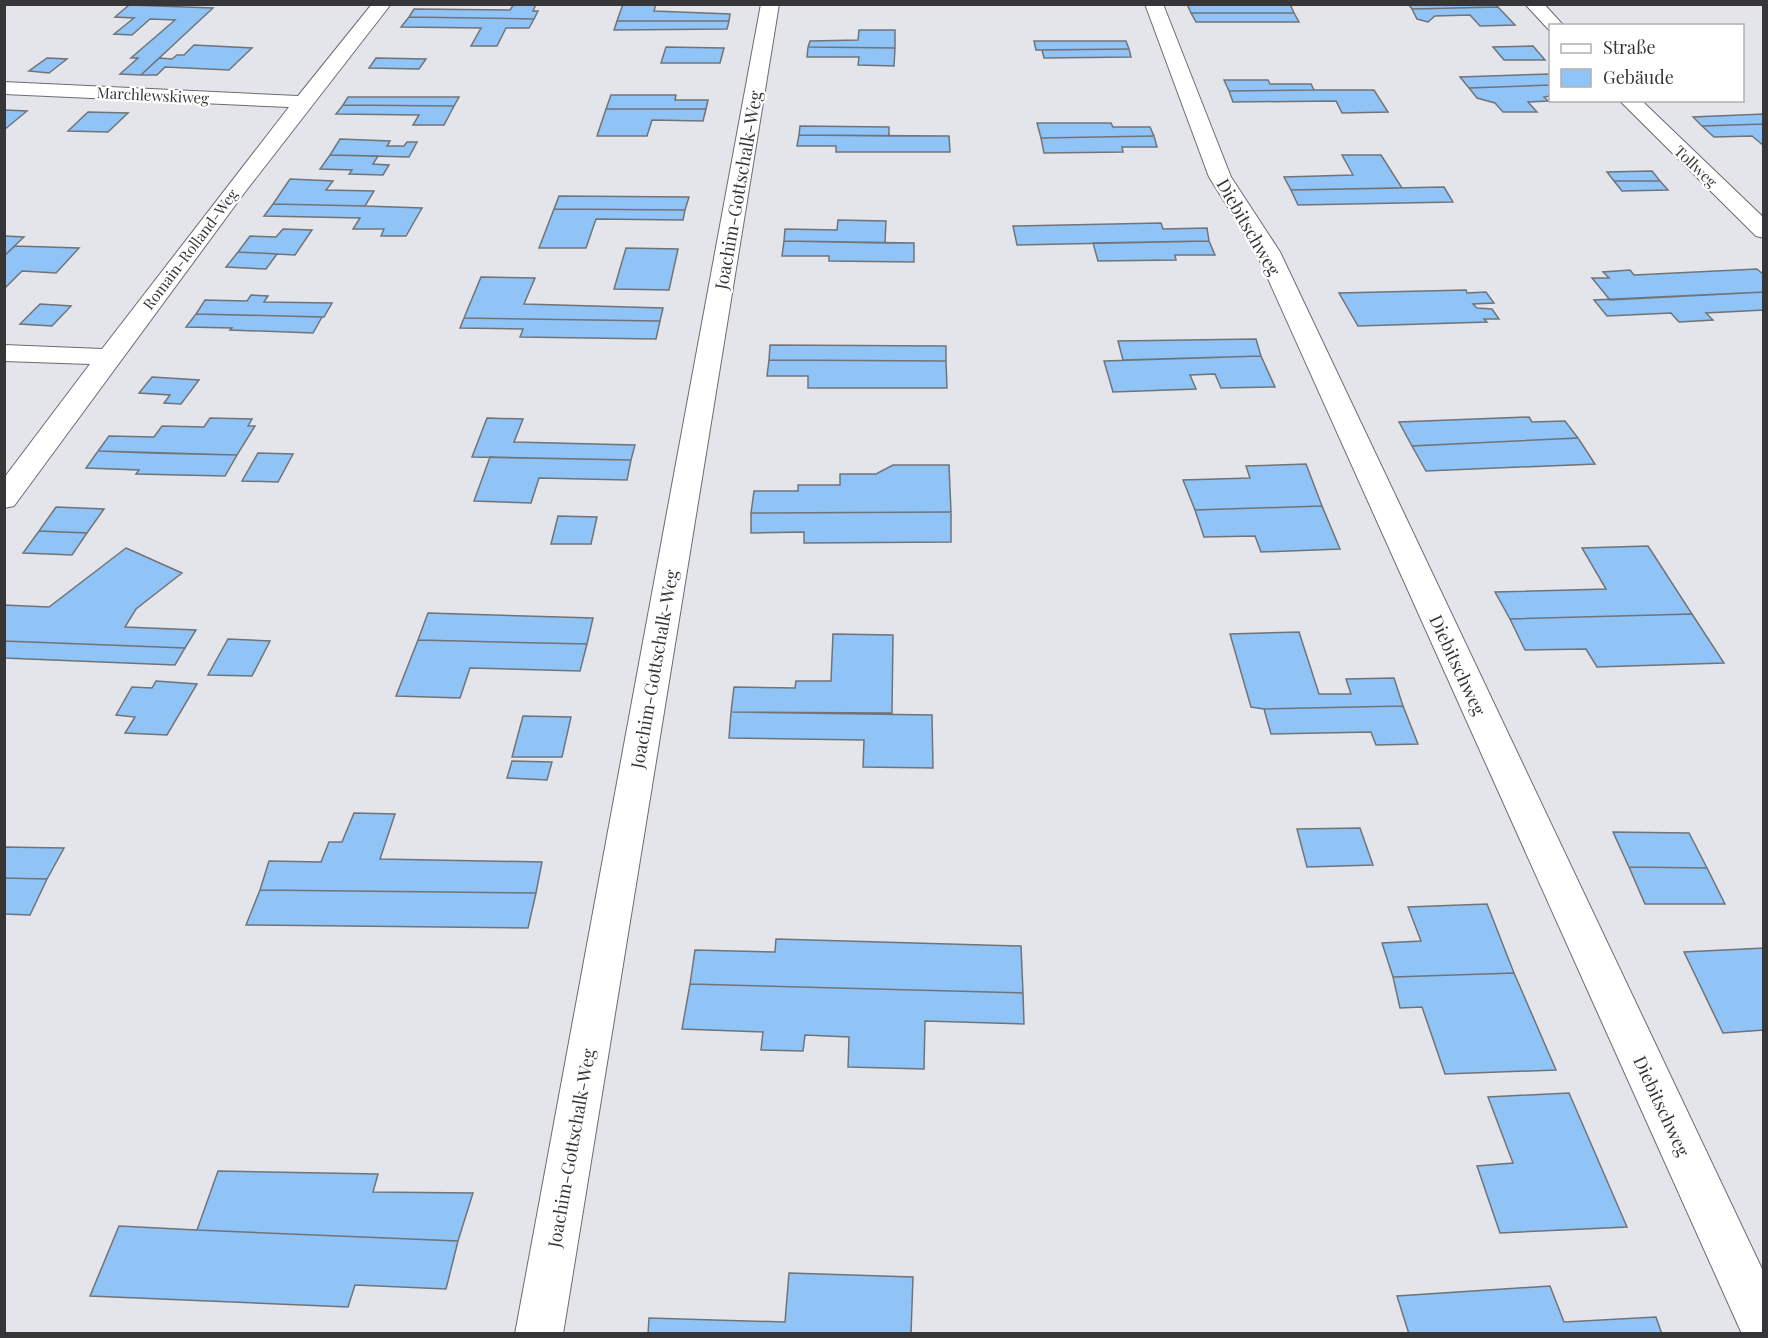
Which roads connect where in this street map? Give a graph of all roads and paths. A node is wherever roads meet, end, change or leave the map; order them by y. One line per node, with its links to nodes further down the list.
1 (382, 4): 7 (street, Romain-Rolland-Weg)
2 (770, 4): 14 (street, Joachim-Gottschalk-Weg)
3 (1154, 4): 13 (street, Diebitschweg)
4 (1534, 4): 5 (street)
5 (1553, 24)
6 (4, 88): 7 (street, Marchlewskiweg)
7 (302, 102): 11 (street, Romain-Rolland-Weg)
8 (1631, 102): 9 (street, Tollweg)
9 (1764, 231)
10 (4, 353): 11 (street)
11 (109, 357): 12 (street, Romain-Rolland-Weg)
12 (4, 499)
13 (1764, 1326)
14 (539, 1334)

